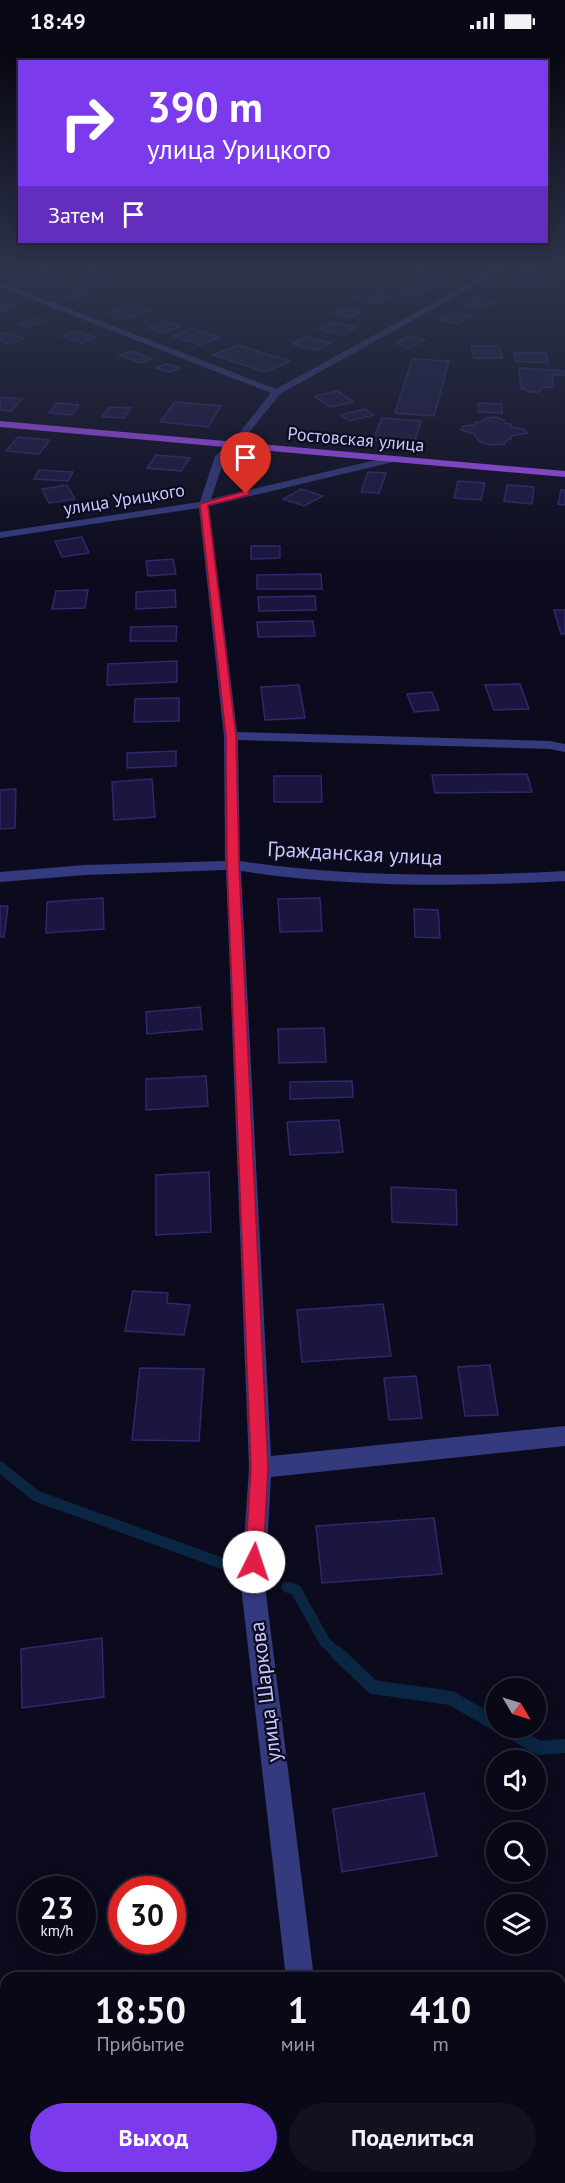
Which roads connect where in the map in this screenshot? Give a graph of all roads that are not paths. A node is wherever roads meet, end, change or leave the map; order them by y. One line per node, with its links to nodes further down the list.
1 (217, 369): 3 (street)
2 (319, 369): 3 (street)
3 (277, 392): 5 (street, улица Шаркова)
4 (0, 424): 5 (main road, Ростовская улица)
5 (236, 444): 6 (main road, Ростовская улица); 8 (street, улица Шаркова)
6 (393, 459): 7 (main road, Ростовская улица); 8 (street, улица Урицкого)
7 (565, 474)
8 (204, 504): 9 (street, улица Урицкого); 10 (street, улица Шаркова)
9 (0, 535)
10 (231, 736): 11 (street); 12 (street, улица Шаркова)
11 (565, 748)
12 (233, 865): 13 (street, Гражданская улица); 14 (street, Гражданская улица); 16 (street, улица Шаркова)
13 (565, 876)
14 (0, 877)
15 (565, 1436): 16 (street)
16 (260, 1468): 17 (street, улица Шаркова)
17 (299, 1972)

